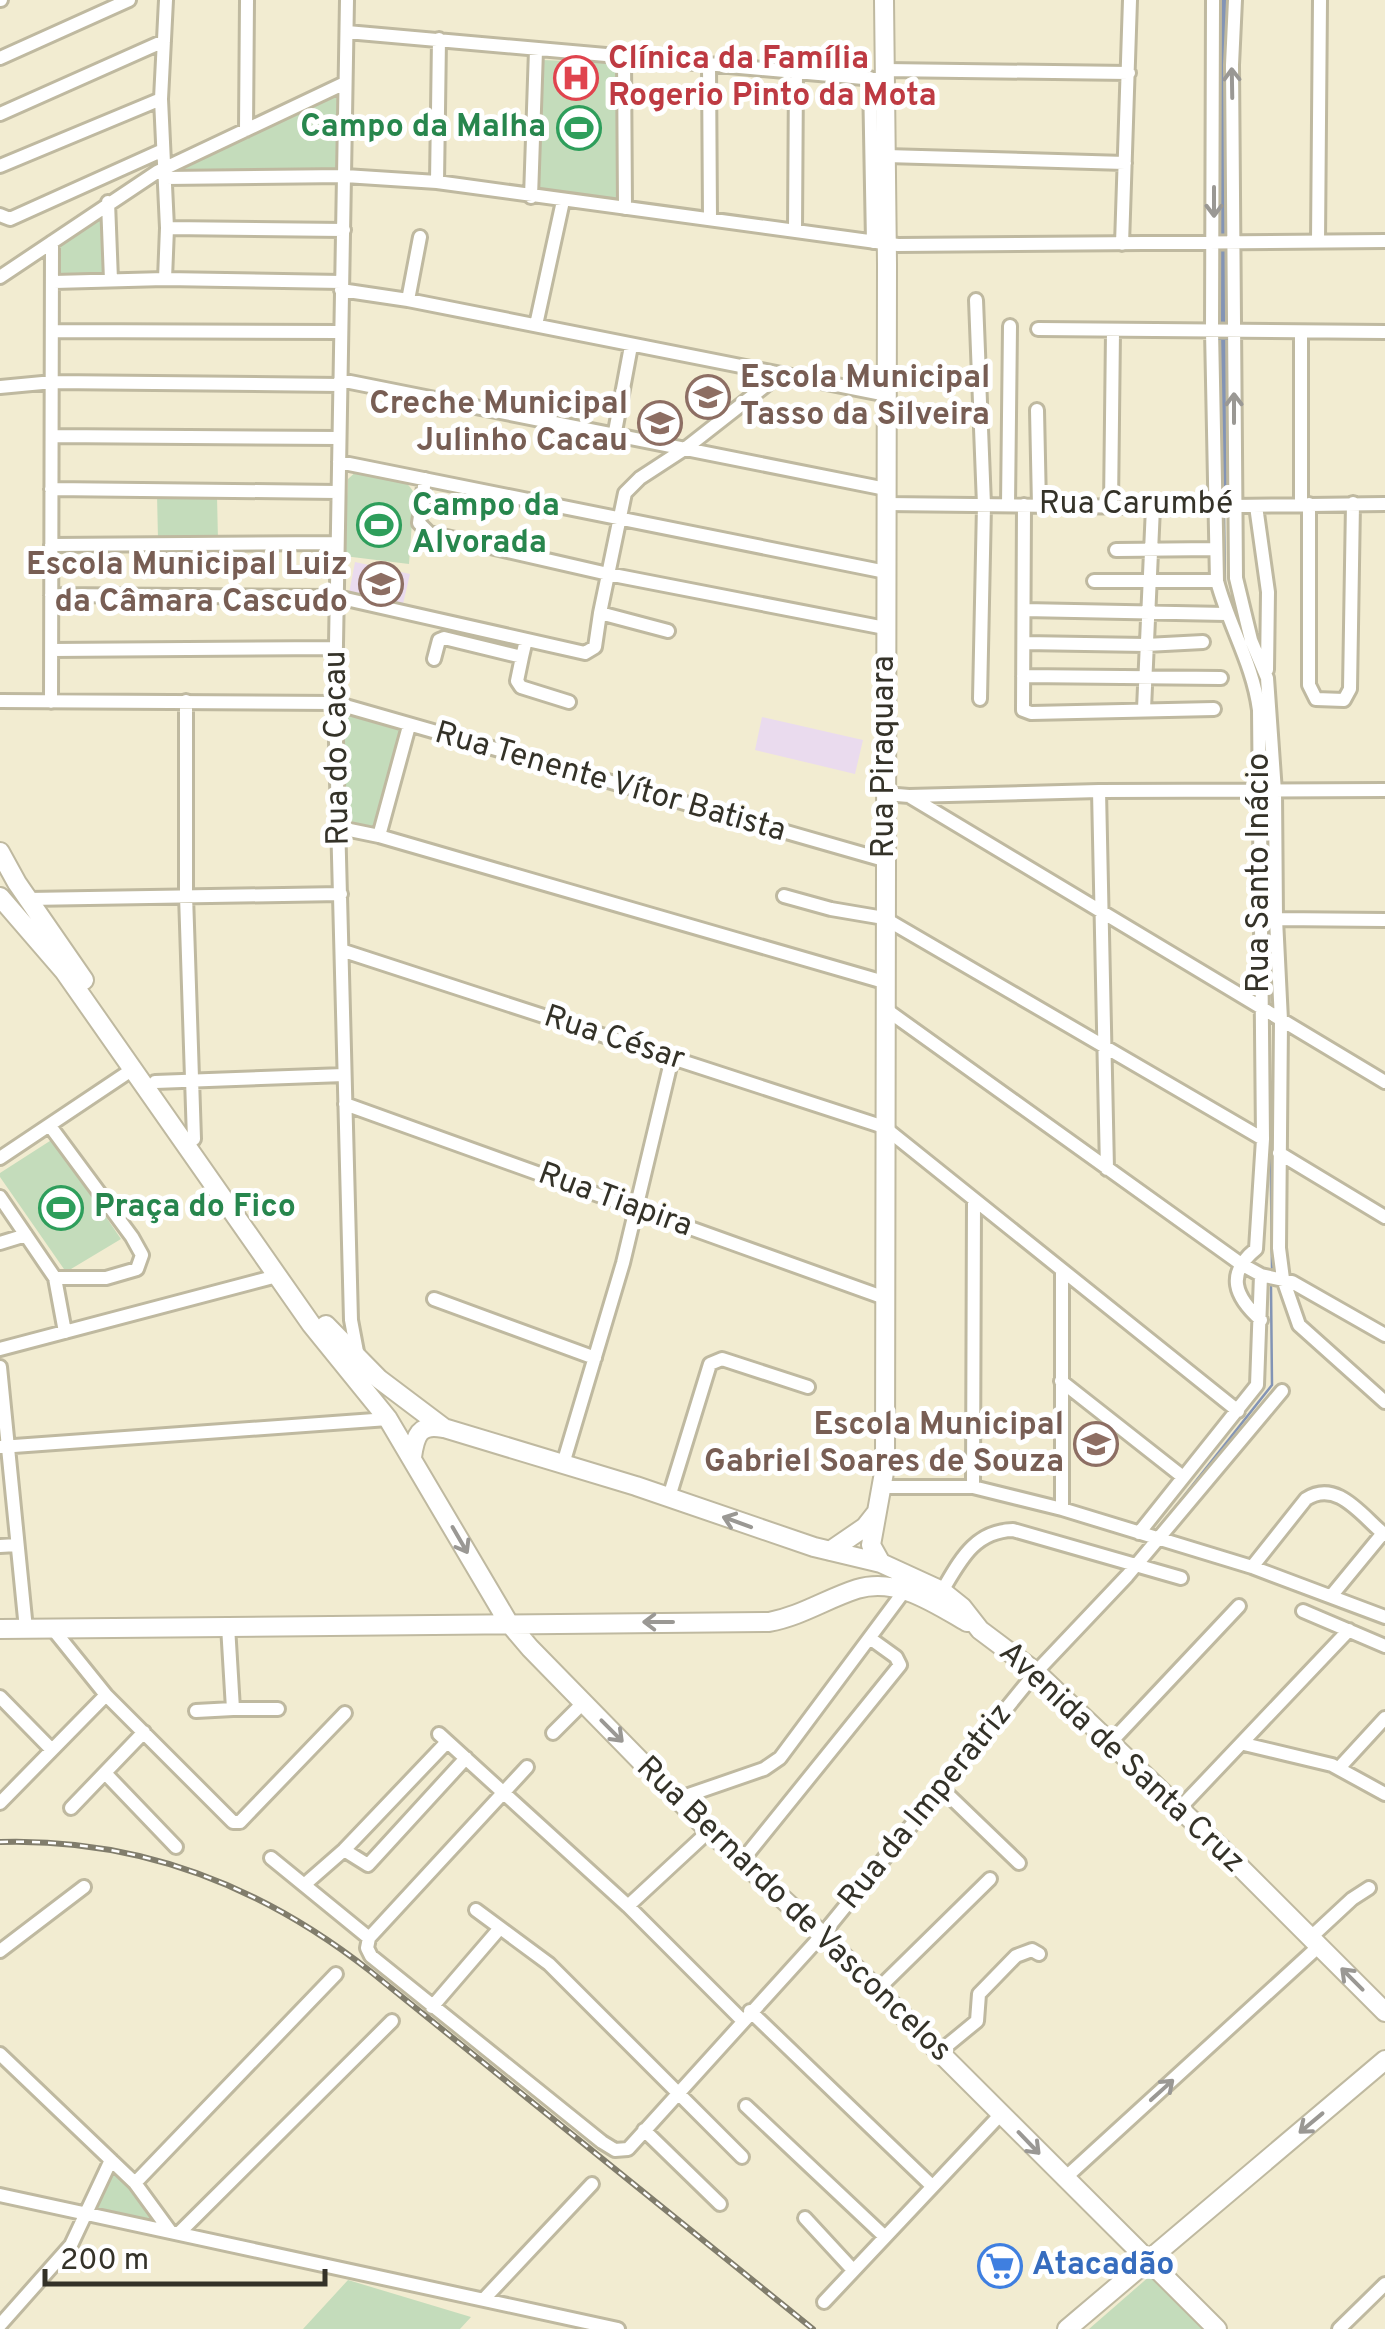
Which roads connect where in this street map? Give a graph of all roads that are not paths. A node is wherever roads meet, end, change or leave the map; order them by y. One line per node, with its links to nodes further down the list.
1 (129, 0): 14 (street)
2 (166, 0): 12 (street)
3 (246, 0): 23 (street)
4 (347, 0): 10 (street, Rua do Cacau)
5 (884, 0): 19 (main road, Rua Piraquara)
6 (1130, 0): 18 (street)
7 (1213, 0): 46 (street, one-way to 46)
8 (1236, 0): 46 (street, one-way to 8)
9 (1320, 0): 41 (street)
10 (347, 32): 11 (street); 20 (street, Rua do Cacau)
11 (439, 38): 13 (street); 30 (street)
12 (164, 41): 21 (street); 22 (street)
13 (536, 50): 15 (street); 31 (street)
14 (0, 58)
15 (624, 58): 16 (street); 34 (street)
16 (709, 64): 17 (street); 36 (street)
17 (796, 73): 19 (street); 39 (street)
18 (1128, 73): 19 (street); 26 (street)
19 (880, 76): 25 (main road, Rua Piraquara); 44 (street)
20 (345, 83): 23 (street); 29 (street, Rua do Cacau)
21 (162, 98): 24 (street); 27 (street)
22 (0, 114)
23 (246, 130): 28 (street)
24 (162, 150): 28 (street); 35 (street)
25 (886, 156): 26 (street); 44 (main road, Rua Piraquara)
26 (1125, 163): 45 (street)
27 (0, 166)
28 (164, 174): 29 (street); 33 (street); 37 (street)
29 (345, 176): 30 (street); 38 (street, Rua do Cacau)
30 (436, 182): 31 (street)
31 (532, 197): 32 (street)
32 (563, 201): 34 (street); 54 (street)
33 (108, 202): 43 (street); 48 (street)
34 (625, 208): 36 (street)
35 (0, 215)
36 (710, 219): 39 (street)
37 (167, 228): 38 (street); 49 (street)
38 (344, 230): 51 (street, Rua do Cacau)
39 (795, 230): 44 (street)
40 (420, 237): 52 (street)
41 (1318, 241): 42 (street); 46 (street)
42 (1385, 241)
43 (52, 242): 47 (street); 50 (street)
44 (880, 243): 45 (street); 68 (main road, Rua Piraquara)
45 (1122, 244): 46 (street)
46 (1224, 244): 59 (street); 59 (street)
47 (0, 276)
48 (110, 280): 49 (street); 50 (street)
49 (166, 280): 51 (street)
50 (54, 282): 57 (street)
51 (342, 286): 52 (street); 60 (street, Rua do Cacau)
52 (408, 300): 54 (street)
53 (976, 300): 82 (street)
54 (536, 325): 63 (street)
55 (1010, 326): 83 (street)
56 (1038, 330): 58 (street)
57 (53, 331): 60 (street); 65 (street)
58 (1113, 331): 59 (street); 86 (street)
59 (1223, 331): 61 (street); 85 (street, one-way to 59); 85 (street)
60 (340, 332): 66 (street, Rua do Cacau)
61 (1301, 332): 62 (street); 79 (street)
62 (1385, 332)
63 (630, 346): 64 (street); 71 (street)
64 (780, 375): 68 (street); 73 (street)
65 (52, 382): 66 (street, Rua Carumbé); 67 (street, Rua Carumbé); 70 (street)
66 (340, 382): 71 (street, Rua Carumbé); 72 (street, Rua do Cacau)
67 (0, 387)
68 (887, 395): 78 (main road, Rua Piraquara)
69 (1038, 410): 84 (street)
70 (52, 436): 72 (street); 76 (street)
71 (614, 437): 73 (street, Rua Carumbé)
72 (339, 438): 74 (street, Rua do Cacau)
73 (686, 448): 78 (street, Rua Carumbé); 89 (street)
74 (339, 462): 75 (street); 77 (street, Rua do Cacau)
75 (425, 479): 89 (street); 96 (street)
76 (52, 488): 77 (street); 91 (street)
77 (338, 492): 90 (street, Rua do Cacau)
78 (886, 496): 82 (street, Rua Carumbé); 95 (main road, Rua Piraquara)
79 (1305, 504): 80 (street, Rua Carumbé); 80 (street); 87 (street, Rua Carumbé)
80 (1352, 504): 81 (street, Rua Carumbé)
81 (1385, 504)
82 (984, 505): 83 (street, Rua Carumbé); 120 (street)
83 (1008, 505): 84 (street, Rua Carumbé)
84 (1032, 505): 86 (street, Rua Carumbé); 102 (street)
85 (1225, 505): 87 (street, Rua Carumbé); 88 (street, Rua Carumbé); 92 (street, Rua Santo Inácio); 119 (street, Rua Santo Inácio)
86 (1111, 506): 88 (street, Rua Carumbé)
87 (1256, 506): 119 (street)
88 (1154, 507): 94 (street)
89 (618, 519): 95 (street); 96 (street)
90 (337, 543): 91 (street); 101 (street, Rua do Cacau)
91 (50, 545): 100 (street)
92 (1216, 549): 94 (street); 98 (street, Rua Santo Inácio)
93 (1116, 550): 94 (street)
94 (1154, 550): 99 (street)
95 (886, 572): 106 (main road, Rua Piraquara)
96 (608, 574): 104 (street); 106 (street)
97 (1094, 580): 99 (street)
98 (1218, 581): 99 (street); 105 (street, Rua Santo Inácio)
99 (1151, 582): 103 (street)
100 (51, 595): 101 (street); 113 (street)
101 (337, 597): 108 (street); 112 (street, Rua do Cacau)
102 (1024, 610): 103 (street); 110 (street)
103 (1148, 612): 105 (street); 111 (street)
104 (600, 613): 107 (street); 108 (street)
105 (1226, 614): 131 (street, Rua Santo Inácio)
106 (886, 628): 132 (main road, Rua Piraquara)
107 (668, 631)
108 (526, 640): 114 (street)
109 (1202, 642): 111 (street)
110 (1024, 643): 111 (street); 116 (street)
111 (1146, 645): 117 (street)
112 (336, 648): 113 (street); 125 (street, Rua do Cacau)
113 (51, 650): 123 (street)
114 (522, 657): 115 (street); 124 (street)
115 (434, 660)
116 (1022, 676): 117 (street); 127 (street)
117 (1146, 677): 118 (street); 127 (street)
118 (1221, 678)
119 (1267, 678): 131 (street, Rua Santo Inácio)
120 (980, 700)
121 (0, 701): 123 (street, Rua Tenente Vítor Batista)
122 (186, 701): 123 (street, Rua Tenente Vítor Batista); 125 (street, Rua Tenente Vítor Batista); 141 (street)
123 (52, 702)
124 (569, 702)
125 (335, 703): 128 (street, Rua Tenente Vítor Batista); 135 (street, Rua do Cacau)
126 (1214, 709): 127 (street)
127 (1144, 710)
128 (409, 726): 137 (street); 139 (street, Rua Tenente Vítor Batista)
129 (1385, 790): 131 (street)
130 (1099, 791): 131 (street); 133 (street); 145 (street)
131 (1267, 792): 147 (street, Rua Santo Inácio); 152 (street, Rua Santo Inácio)
132 (884, 794): 134 (street); 139 (main road, Rua Piraquara)
133 (968, 794): 134 (street); 136 (street)
134 (908, 796): 136 (street)
135 (340, 828): 137 (street); 140 (street, Rua do Cacau)
136 (960, 828): 145 (street)
137 (379, 836): 150 (street)
138 (0, 852): 143 (main road, Avenida de Santa Cruz)
139 (884, 860): 146 (main road, Rua Piraquara)
140 (341, 894): 141 (street); 149 (street, Rua do Cacau)
141 (186, 895): 143 (street); 157 (street)
142 (784, 896): 146 (street)
143 (28, 898): 158 (main road, Avenida de Santa Cruz)
144 (2, 907): 155 (main road, Rua Bernardo de Vasconcelos)
145 (1102, 911): 152 (street); 153 (street)
146 (884, 918): 150 (main road, Rua Piraquara); 153 (street)
147 (1276, 920): 148 (street); 152 (street, Rua Santo Inácio)
148 (1385, 920)
149 (344, 951): 154 (street, Rua César); 156 (street, Rua do Cacau)
150 (884, 982): 151 (main road, Rua Piraquara)
151 (884, 1008): 162 (main road, Rua Piraquara); 167 (street)
152 (1270, 1013): 159 (street); 164 (street, Rua Santo Inácio); 165 (street, Rua Santo Inácio)
153 (1105, 1050): 164 (street); 167 (street)
154 (672, 1058): 162 (street, Rua César); 170 (street)
155 (133, 1069): 161 (street); 177 (main road, Rua Bernardo de Vasconcelos)
156 (344, 1075): 157 (street); 160 (street, Rua do Cacau)
157 (190, 1081): 158 (street); 163 (street)
158 (155, 1082): 163 (main road, Avenida de Santa Cruz)
159 (1385, 1082)
160 (345, 1104): 170 (street, Rua Tiapira); 182 (street, Rua do Cacau)
161 (50, 1126): 166 (street); 179 (street)
162 (884, 1128): 169 (street); 181 (main road, Rua Piraquara)
163 (194, 1139): 184 (main road, Avenida de Santa Cruz)
164 (1263, 1139): 174 (street, Rua Santo Inácio)
165 (1279, 1152): 171 (street); 174 (street, Rua Santo Inácio)
166 (0, 1158)
167 (1107, 1170): 175 (street)
168 (0, 1198): 172 (street)
169 (974, 1200): 176 (street); 204 (street)
170 (637, 1210): 181 (street, Rua Tiapira); 188 (street)
171 (1385, 1218)
172 (26, 1236): 173 (street); 179 (street)
173 (0, 1243)
174 (1268, 1249): 175 (street); 178 (street)
175 (1241, 1264): 178 (street); 183 (street)
176 (1062, 1272): 191 (street); 196 (street)
177 (277, 1276): 185 (street); 197 (main road, Rua Bernardo de Vasconcelos)
178 (1272, 1277): 183 (street); 186 (street); 195 (street)
179 (56, 1278): 185 (street)
180 (434, 1298): 188 (street)
181 (885, 1298): 203 (main road, Rua Piraquara)
182 (351, 1320): 184 (street); 189 (street, Rua do Cacau)
183 (1260, 1320): 196 (street)
184 (328, 1328): 189 (main road, Avenida de Santa Cruz)
185 (64, 1332): 187 (street)
186 (1385, 1334)
187 (0, 1349)
188 (595, 1358): 201 (street)
189 (358, 1359): 194 (main road, Avenida de Santa Cruz)
190 (0, 1367): 199 (street)
191 (1062, 1381): 202 (street); 206 (street)
192 (808, 1386): 205 (street)
193 (1282, 1390): 210 (street, Rua da Imperatriz)
194 (408, 1402): 197 (main road); 198 (main road, Avenida de Santa Cruz)
195 (1385, 1402)
196 (1238, 1410): 202 (street)
197 (388, 1418): 199 (street); 200 (main road, Rua Bernardo de Vasconcelos)
198 (444, 1428): 200 (main road); 201 (main road, Avenida de Santa Cruz)
199 (3, 1446): 211 (street)
200 (412, 1457): 224 (main road, Rua Bernardo de Vasconcelos, one-way to 224)
201 (563, 1464): 205 (main road, Avenida de Santa Cruz)
202 (1183, 1477): 208 (street)
203 (883, 1487): 204 (street); 207 (main road, Rua Piraquara)
204 (974, 1487): 206 (street)
205 (670, 1498): 213 (main road, Avenida de Santa Cruz, one-way to 205)
206 (1062, 1509): 208 (street)
207 (876, 1512): 213 (main road); 215 (main road, Rua Piraquara)
208 (1140, 1533): 210 (street)
209 (1384, 1534): 216 (street); 220 (street)
210 (1157, 1541): 214 (street, Rua da Imperatriz); 216 (street)
211 (17, 1545): 212 (street); 229 (street)
212 (0, 1546)
213 (830, 1551): 215 (main road, Avenida de Santa Cruz)
214 (1138, 1563): 217 (street); 219 (street); 235 (street, Rua da Imperatriz)
215 (884, 1565): 218 (main road, Avenida de Santa Cruz)
216 (1252, 1567): 220 (street)
217 (1181, 1578)
218 (902, 1583): 219 (main road, Avenida de Santa Cruz); 225 (main road, one-way to 225); 230 (main road); 232 (street)
219 (942, 1590): 230 (main road, Avenida de Santa Cruz)
220 (1332, 1595): 223 (street)
221 (1239, 1606): 246 (street)
222 (1304, 1611): 231 (street)
223 (1385, 1617)
224 (508, 1622): 225 (main road); 226 (main road); 234 (main road, Rua Bernardo de Vasconcelos)
225 (541, 1622): 234 (main road)
226 (228, 1626): 227 (main road); 239 (street)
227 (52, 1628): 229 (main road); 236 (street)
228 (0, 1629): 229 (main road)
229 (26, 1629)
230 (980, 1630): 235 (main road, Avenida de Santa Cruz)
231 (1349, 1630): 233 (street); 247 (street)
232 (870, 1639): 256 (street); 264 (street)
233 (1385, 1646)
234 (530, 1648): 238 (main road, Rua Bernardo de Vasconcelos)
235 (1036, 1672): 246 (main road, Avenida de Santa Cruz); 253 (street, Rua da Imperatriz)
236 (106, 1696): 244 (street); 248 (street)
237 (0, 1697): 248 (street)
238 (584, 1703): 245 (street); 256 (main road, Rua Bernardo de Vasconcelos, one-way to 256)
239 (233, 1709): 240 (street); 241 (street)
240 (278, 1709)
241 (196, 1711)
242 (345, 1712): 244 (street)
243 (1385, 1718): 251 (street)
244 (144, 1732): 252 (street)
245 (554, 1733)
246 (1110, 1742): 259 (main road, Avenida de Santa Cruz)
247 (1244, 1744): 251 (street); 259 (street)
248 (52, 1750): 257 (street)
249 (466, 1758): 254 (street); 262 (street); 262 (street)
250 (527, 1766): 254 (street)
251 (1339, 1768): 255 (street)
252 (105, 1773): 258 (street); 261 (street)
253 (940, 1787): 265 (street); 273 (street, Rua da Imperatriz)
254 (505, 1792): 270 (street); 274 (street)
255 (1385, 1794)
256 (677, 1799): 260 (main road, Rua Bernardo de Vasconcelos)
257 (0, 1802)
258 (70, 1808)
259 (1179, 1809): 275 (main road, Avenida de Santa Cruz)
260 (709, 1831): 264 (main road, Rua Bernardo de Vasconcelos); 270 (street)
261 (176, 1846)
262 (344, 1850): 267 (street)
263 (271, 1858): 267 (street)
264 (741, 1862): 273 (main road, Rua Bernardo de Vasconcelos)
265 (1020, 1863)
266 (990, 1879): 279 (street)
267 (304, 1885): 274 (street)
268 (84, 1887): 276 (street)
269 (1369, 1888): 275 (street)
270 (628, 1906): 282 (street)
271 (476, 1910): 272 (street)
272 (500, 1928): 280 (street); 287 (street)
273 (822, 1935): 279 (main road, Rua Bernardo de Vasconcelos); 282 (street, Rua da Imperatriz)
274 (370, 1938): 280 (street)
275 (1315, 1942): 281 (main road, Avenida de Santa Cruz, one-way to 275); 293 (street, one-way to 275)
276 (0, 1951)
277 (1040, 1954): 284 (street)
278 (336, 1974): 294 (street)
279 (876, 1991): 284 (main road, Rua Bernardo de Vasconcelos)
280 (432, 2006): 290 (street, Rua da Imperatriz)
281 (1385, 2012)
282 (746, 2016): 287 (street, Rua da Imperatriz); 296 (street)
283 (392, 2021): 301 (street)
284 (938, 2052): 289 (main road, Rua Bernardo de Vasconcelos)
285 (0, 2054): 292 (street)
286 (1385, 2060): 303 (main road, one-way to 303)
287 (677, 2092): 290 (street, Rua da Imperatriz); 291 (street)
288 (746, 2106): 302 (street)
289 (1001, 2114): 293 (main road, Rua Bernardo de Vasconcelos, one-way to 293); 296 (street)
290 (644, 2130): 298 (street)
291 (742, 2157)
292 (111, 2160): 294 (street); 299 (street)
293 (1064, 2179): 303 (main road, Rua Bernardo de Vasconcelos)
294 (134, 2184): 301 (street)
295 (592, 2184): 306 (street)
296 (932, 2185): 302 (street)
297 (0, 2195): 299 (street)
298 (720, 2204)
299 (87, 2213): 301 (street); 308 (street)
300 (806, 2218): 304 (street)
301 (174, 2232): 306 (street)
302 (884, 2236): 304 (street)
303 (1148, 2261): 311 (main road); 312 (main road, Rua Bernardo de Vasconcelos)
304 (854, 2270): 307 (street)
305 (1385, 2284): 313 (street)
306 (484, 2299): 309 (street)
307 (824, 2302)
308 (0, 2325)
309 (601, 2327): 310 (street)
310 (618, 2329)
311 (1067, 2329)
312 (1217, 2329)
313 (1339, 2329)

